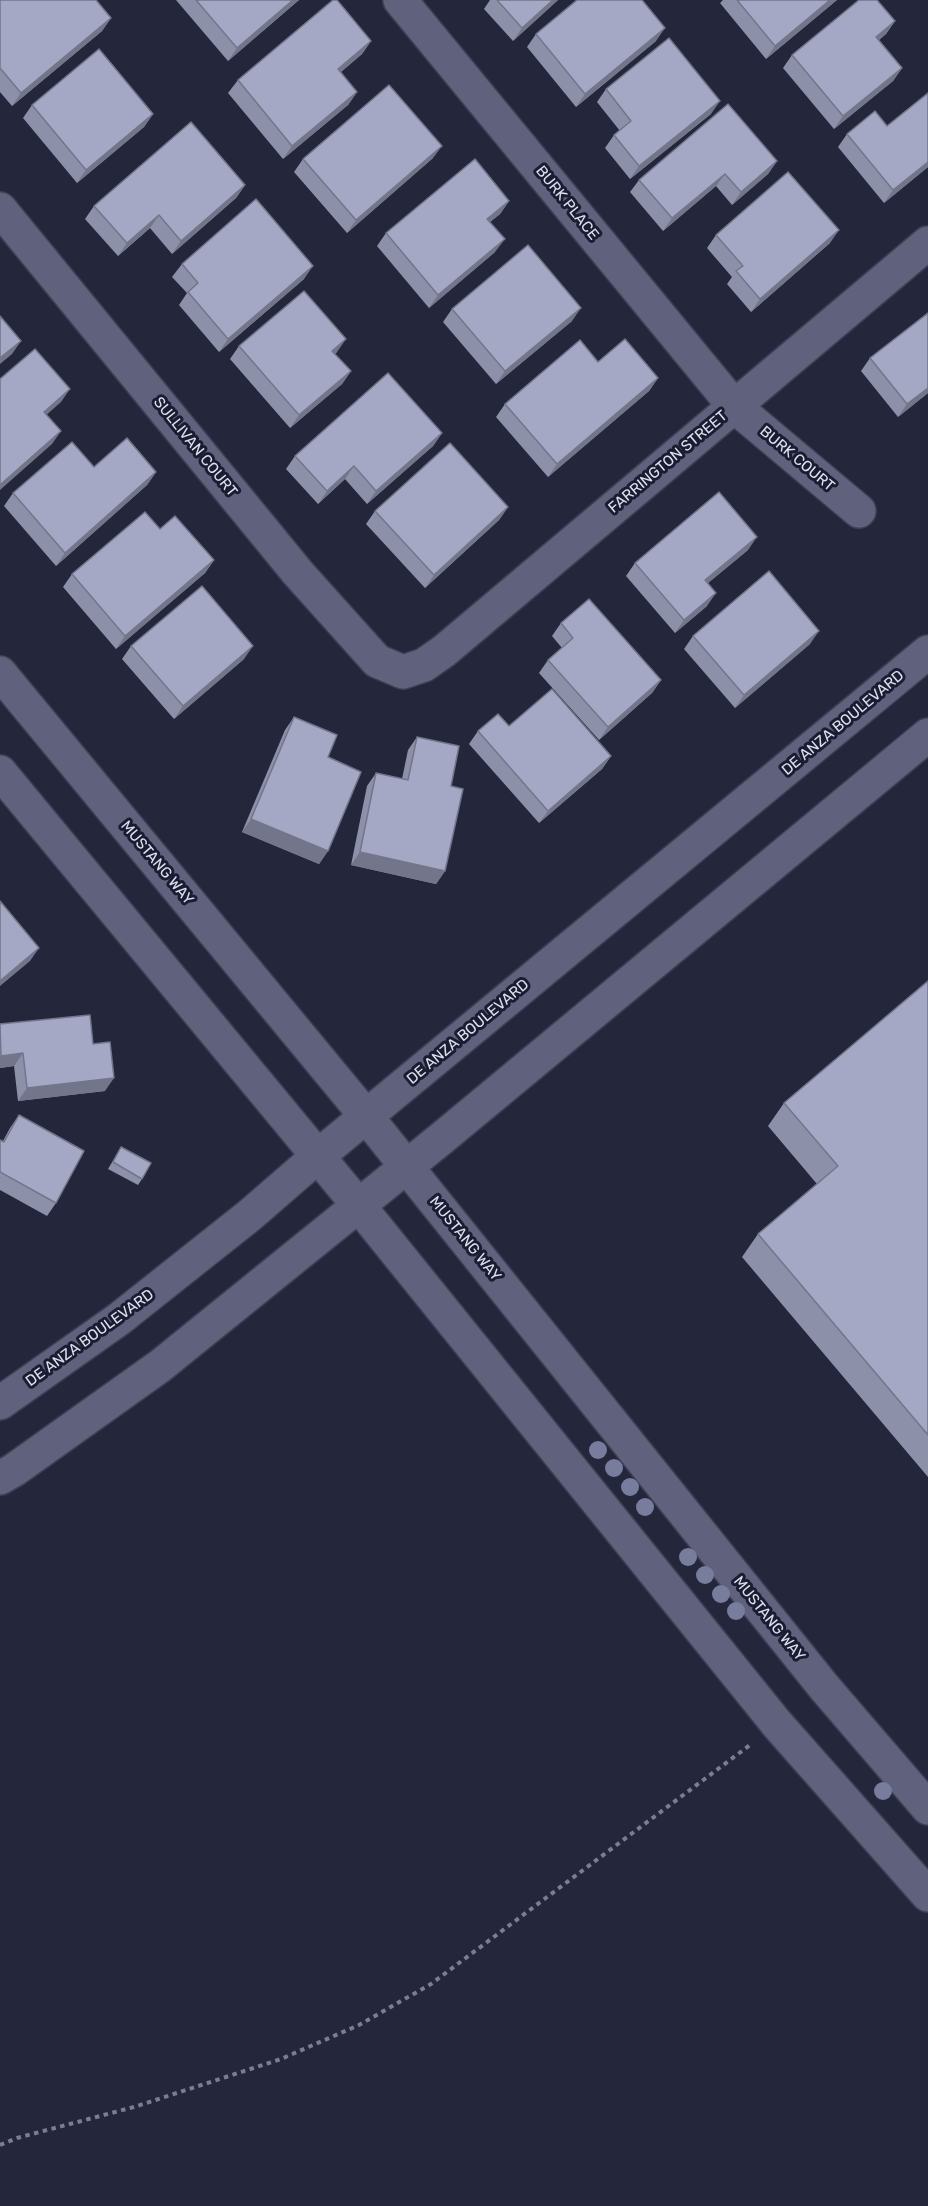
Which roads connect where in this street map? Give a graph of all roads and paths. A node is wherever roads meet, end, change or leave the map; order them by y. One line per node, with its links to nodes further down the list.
1 (400, 0): 4 (street, BURK PLACE)
2 (0, 208): 7 (street, SULLIVAN COURT)
3 (928, 243): 4 (street, FARRINGTON STREET)
4 (734, 406): 5 (street, BURK COURT); 7 (street, FARRINGTON STREET)
5 (859, 511)
6 (928, 652): 11 (street, DE ANZA BOULEVARD)
7 (403, 672)
8 (0, 673): 11 (street, MUSTANG WAY)
9 (928, 735): 13 (street)
10 (0, 772): 12 (street)
11 (366, 1116): 12 (street, DE ANZA BOULEVARD); 13 (street, MUSTANG WAY)
12 (318, 1156): 14 (street); 15 (street, DE ANZA BOULEVARD)
13 (407, 1166): 14 (street); 18 (street, MUSTANG WAY)
14 (359, 1206): 16 (street); 17 (street)
15 (0, 1402)
16 (0, 1478)
17 (777, 1724): 19 (street); 20 (path)
18 (928, 1808)
19 (928, 1895)
20 (0, 2145)

